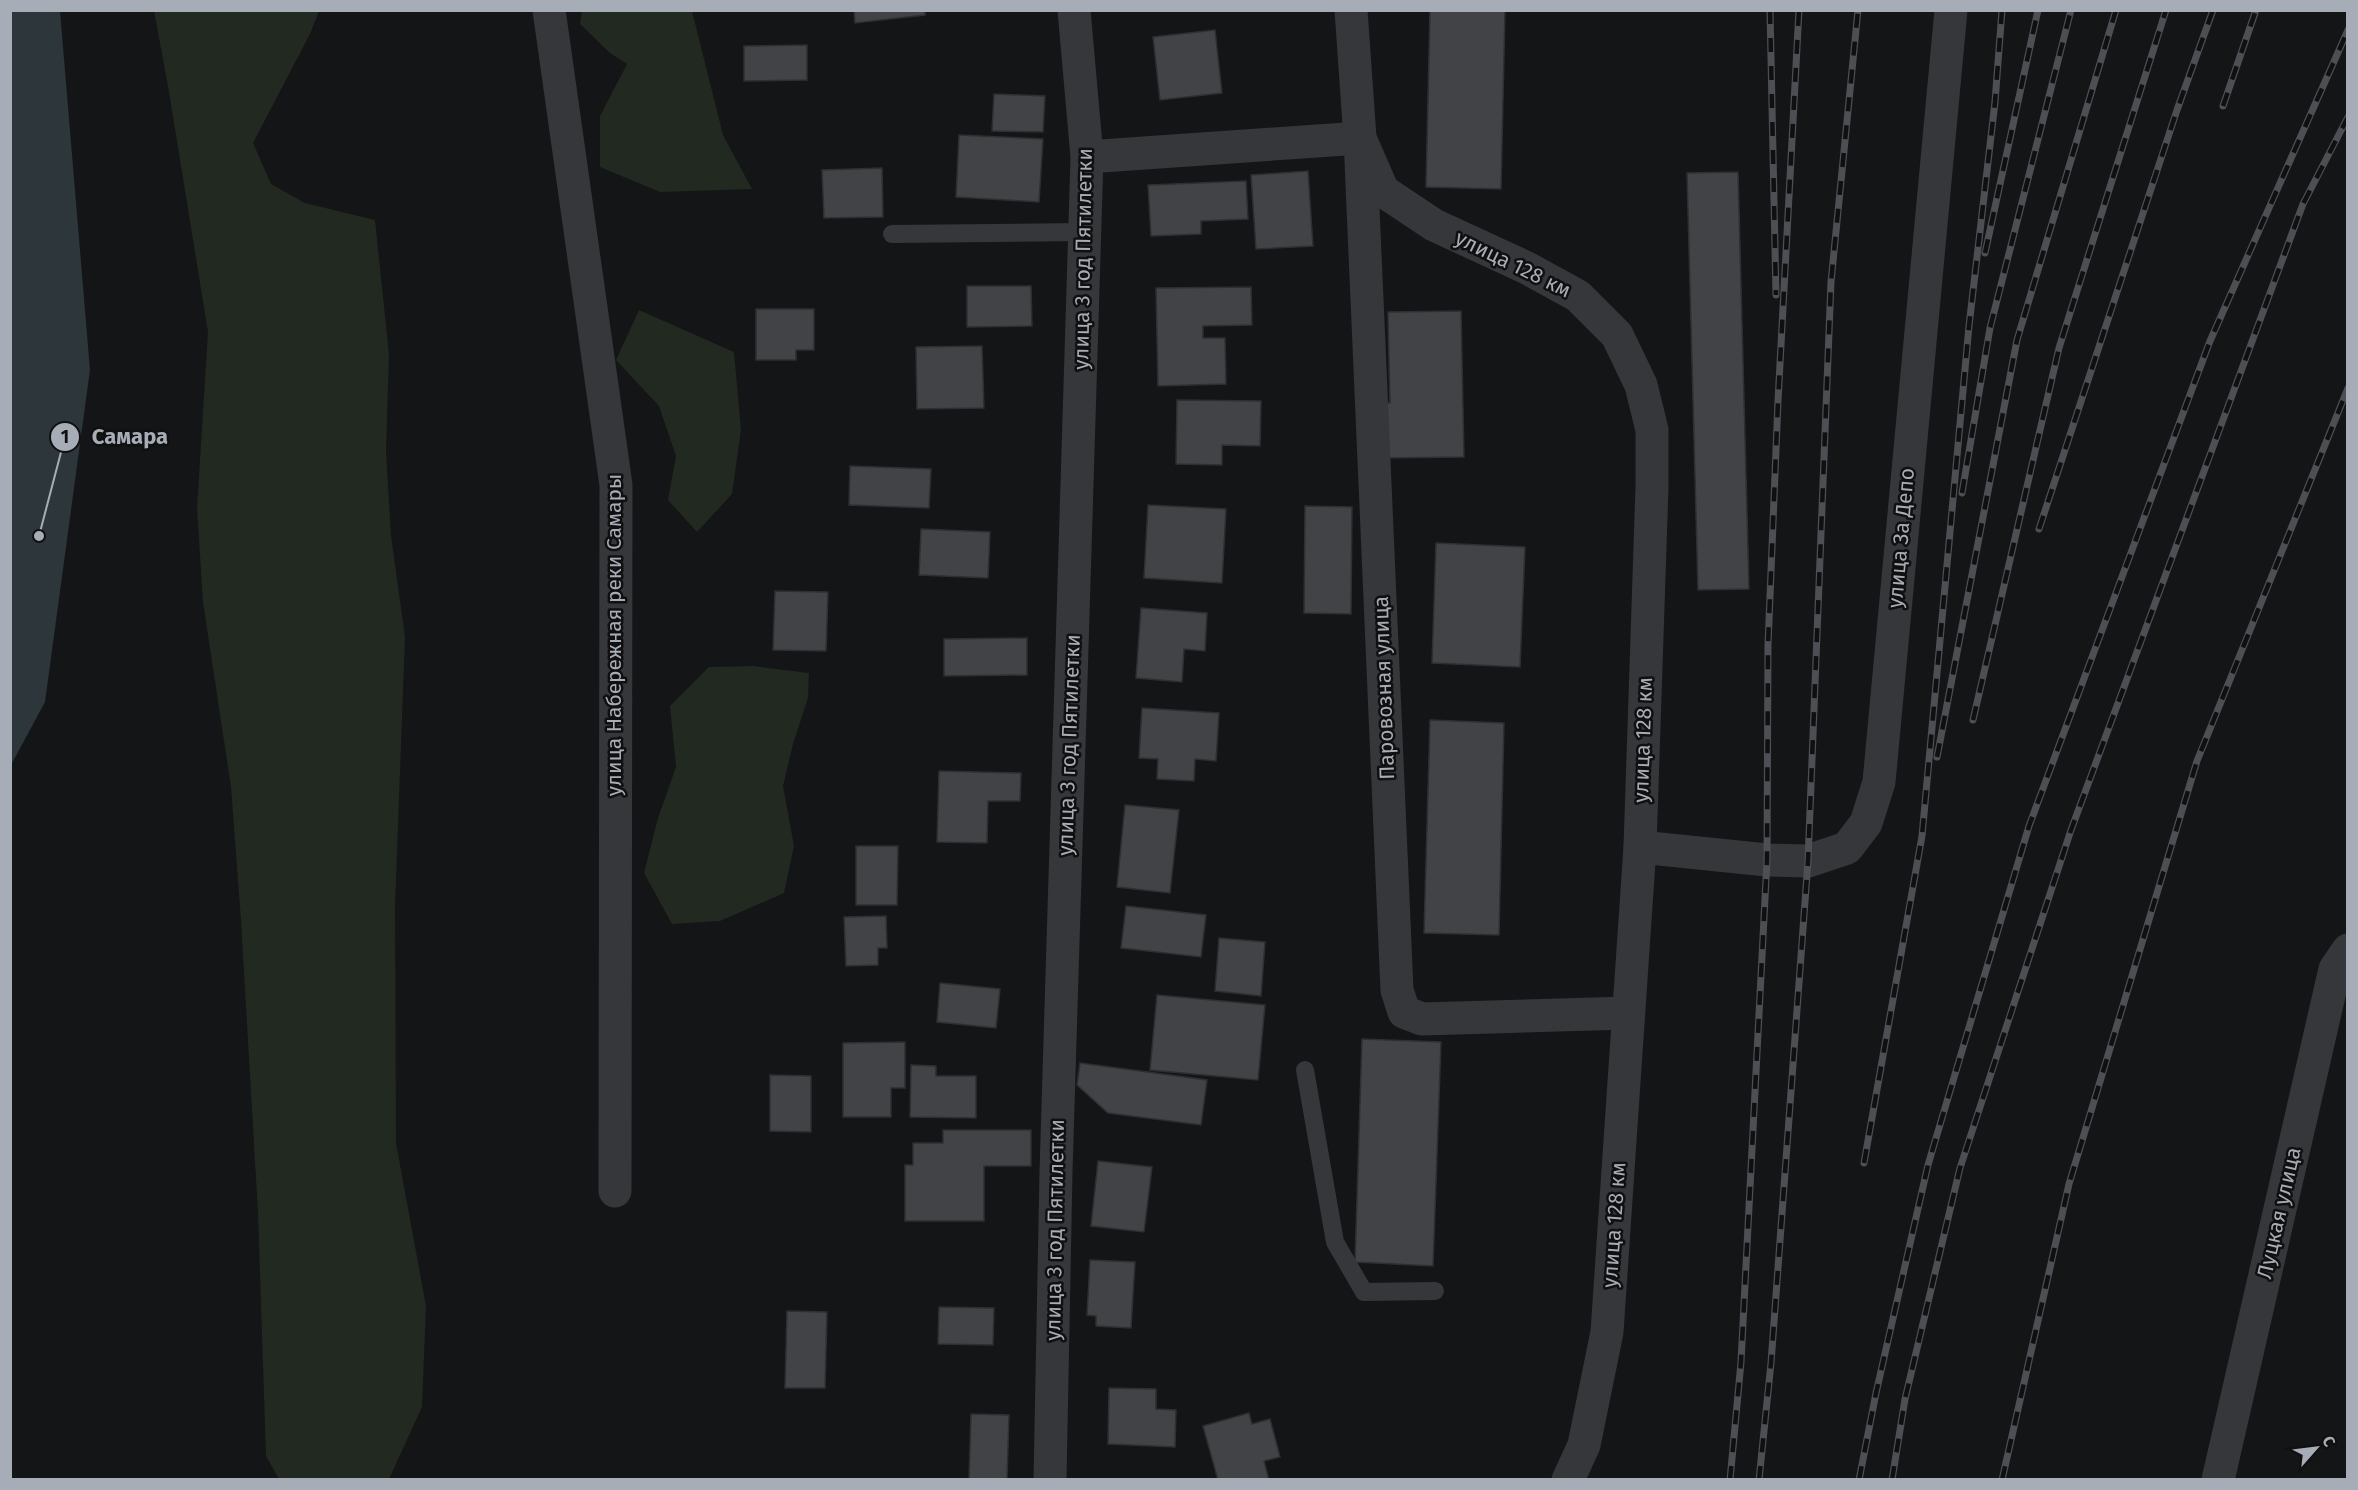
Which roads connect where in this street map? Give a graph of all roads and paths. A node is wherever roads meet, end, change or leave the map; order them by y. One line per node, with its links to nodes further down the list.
1 (549, 10): 13 (street, улица Набережная реки Самары)
2 (1074, 10): 6 (street, улица 3 год Пятилетки)
3 (1351, 10): 5 (street)
4 (1950, 10): 9 (street, улица За Депо)
5 (1360, 138): 6 (street); 9 (street, улица 128 км); 11 (street, Паровозная улица)
6 (1087, 157): 7 (street, улица 3 год Пятилетки)
7 (1084, 232): 8 (lane); 15 (street, улица 3 год Пятилетки)
8 (892, 234)
9 (1640, 847): 11 (street, улица 128 км)
10 (2348, 951): 17 (street, Луцкая улица)
11 (1628, 1013): 16 (street, улица 128 км)
12 (1305, 1070): 14 (lane)
13 (615, 1191)
14 (1435, 1291)
15 (1050, 1479)
16 (1568, 1479)
17 (2218, 1479)

